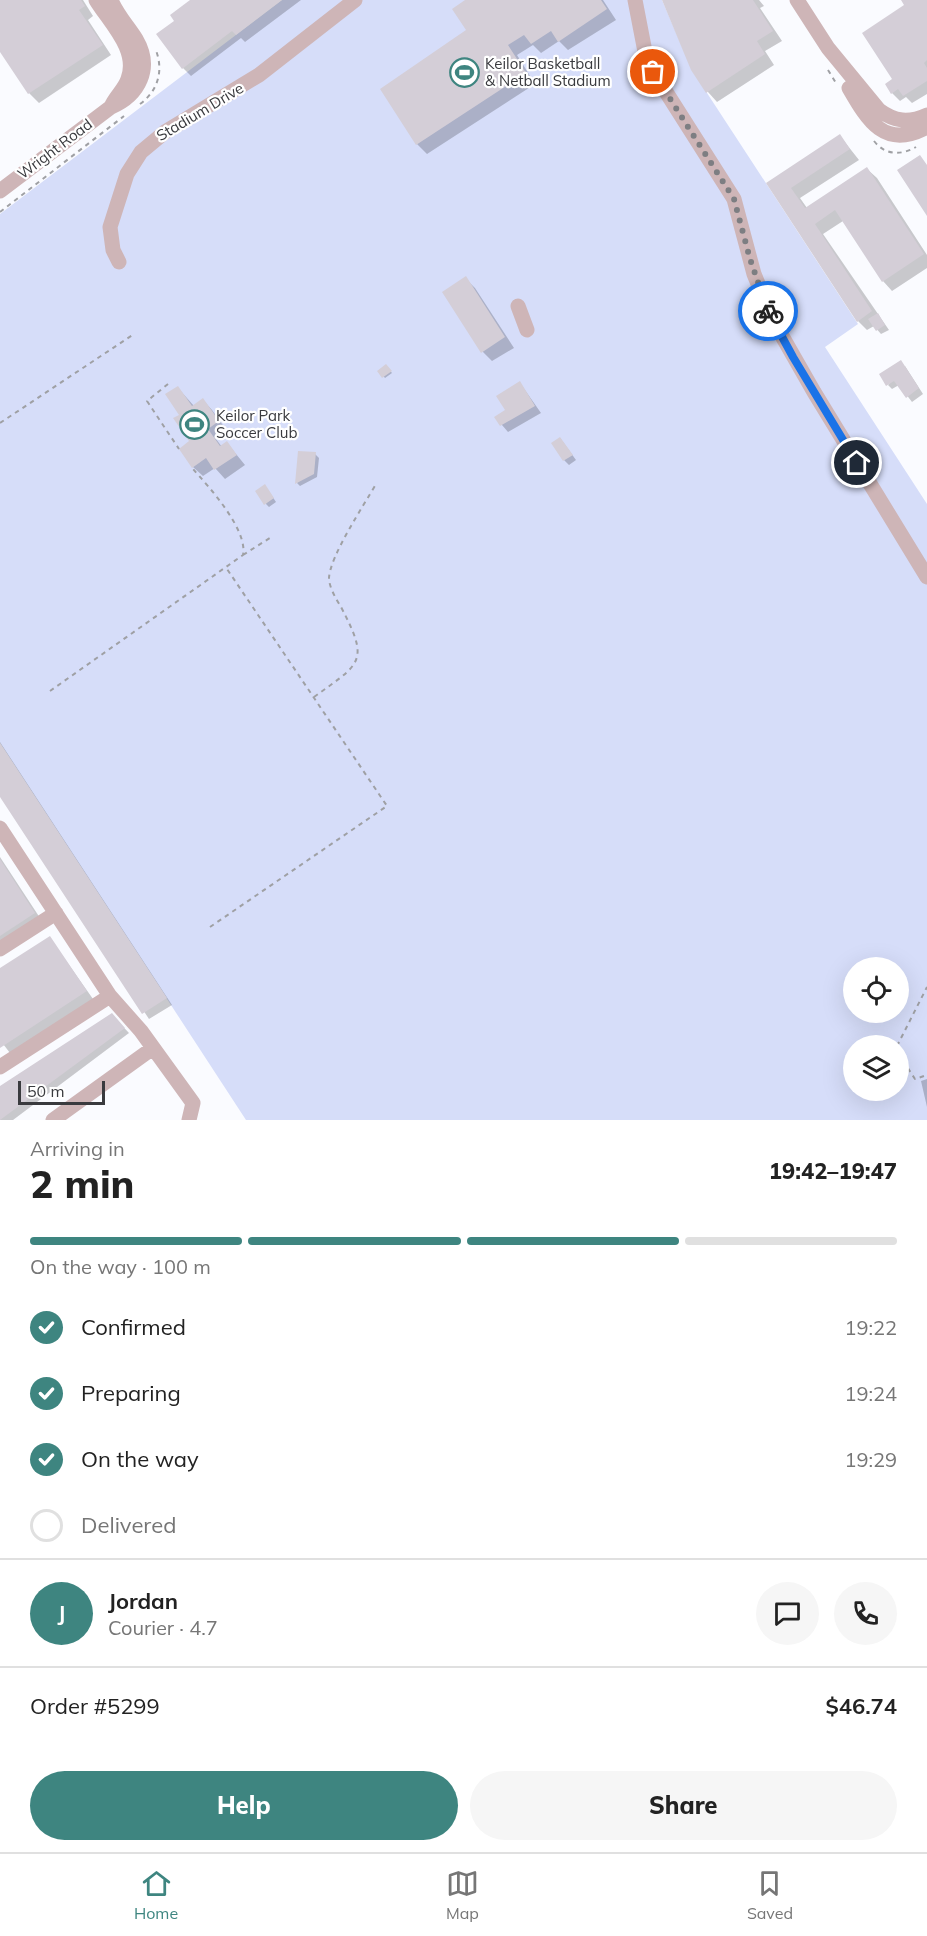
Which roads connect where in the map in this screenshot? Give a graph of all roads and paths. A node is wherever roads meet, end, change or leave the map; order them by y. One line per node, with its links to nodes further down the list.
1 (96, 0): 7 (street, Wright Road)
2 (111, 0): 7 (street, Wright Road)
3 (355, 0): 11 (street, Stadium Drive)
4 (634, 0): 23 (street)
5 (797, 0): 6 (street)
6 (828, 48): 8 (street); 9 (street)
7 (111, 106): 10 (street, Wright Road)
8 (927, 115)
9 (927, 127)
10 (0, 191)
11 (119, 262)
12 (518, 306): 13 (street)
13 (527, 330)
14 (134, 334): 16 (path)
15 (168, 384): 17 (path)
16 (0, 423)
17 (179, 449)
18 (193, 469): 21 (path)
19 (376, 484): 25 (path)
20 (273, 536): 21 (path)
21 (243, 555): 22 (path)
22 (227, 569): 24 (path); 25 (path)
23 (927, 577)
24 (50, 691)
25 (313, 697): 28 (path)
26 (0, 828): 27 (street)
27 (56, 913): 29 (street); 31 (street)
28 (210, 927)
29 (0, 949)
30 (927, 987): 32 (path)
31 (110, 996): 33 (street); 34 (street)
32 (903, 1035)
33 (153, 1048): 37 (street); 38 (street)
34 (0, 1067)
35 (909, 1070): 36 (path)
36 (927, 1075)
37 (54, 1120)
38 (189, 1120)

